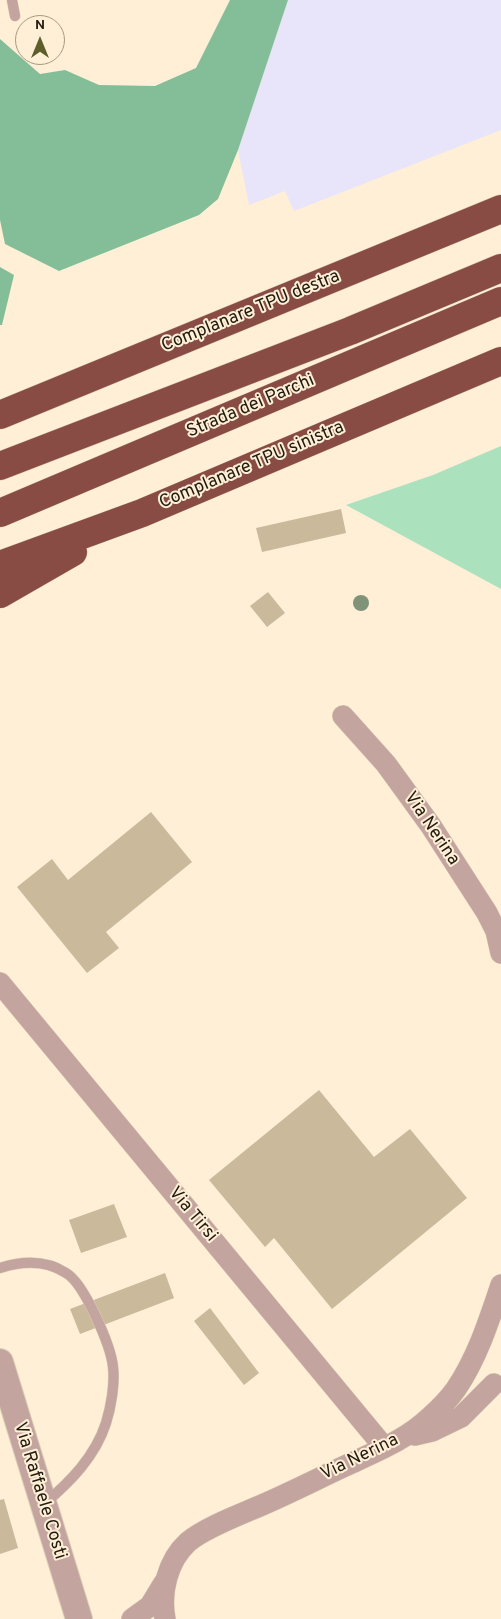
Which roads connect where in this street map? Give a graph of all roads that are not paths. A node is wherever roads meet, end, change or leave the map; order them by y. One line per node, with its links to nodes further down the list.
1 (12, 0): 2 (lane)
2 (15, 16)
3 (501, 209): 7 (highway, Complanare TPU destra)
4 (501, 268): 8 (highway, Strada dei Parchi)
5 (501, 301): 9 (highway, Strada dei Parchi)
6 (501, 361): 10 (highway, Complanare TPU sinistra)
7 (0, 415)
8 (0, 466)
9 (0, 513)
10 (142, 513): 11 (highway, Complanare TPU sinistra); 12 (highway)
11 (0, 566)
12 (0, 594)
13 (343, 716): 14 (street, Via Nerina)
14 (501, 953)
15 (0, 982): 20 (street, Via Tirsi)
16 (0, 1268): 21 (lane)
17 (501, 1285): 20 (street, Via Nerina)
18 (0, 1362): 21 (street, Via Raffaele Costi)
19 (494, 1384): 20 (street)
20 (393, 1443): 22 (street, Via Nerina)
21 (44, 1505): 23 (street, Via Raffaele Costi)
22 (166, 1578): 24 (street, Via Nerina); 25 (street, Via Nerina)
23 (79, 1619)
24 (132, 1619)
25 (165, 1619)

